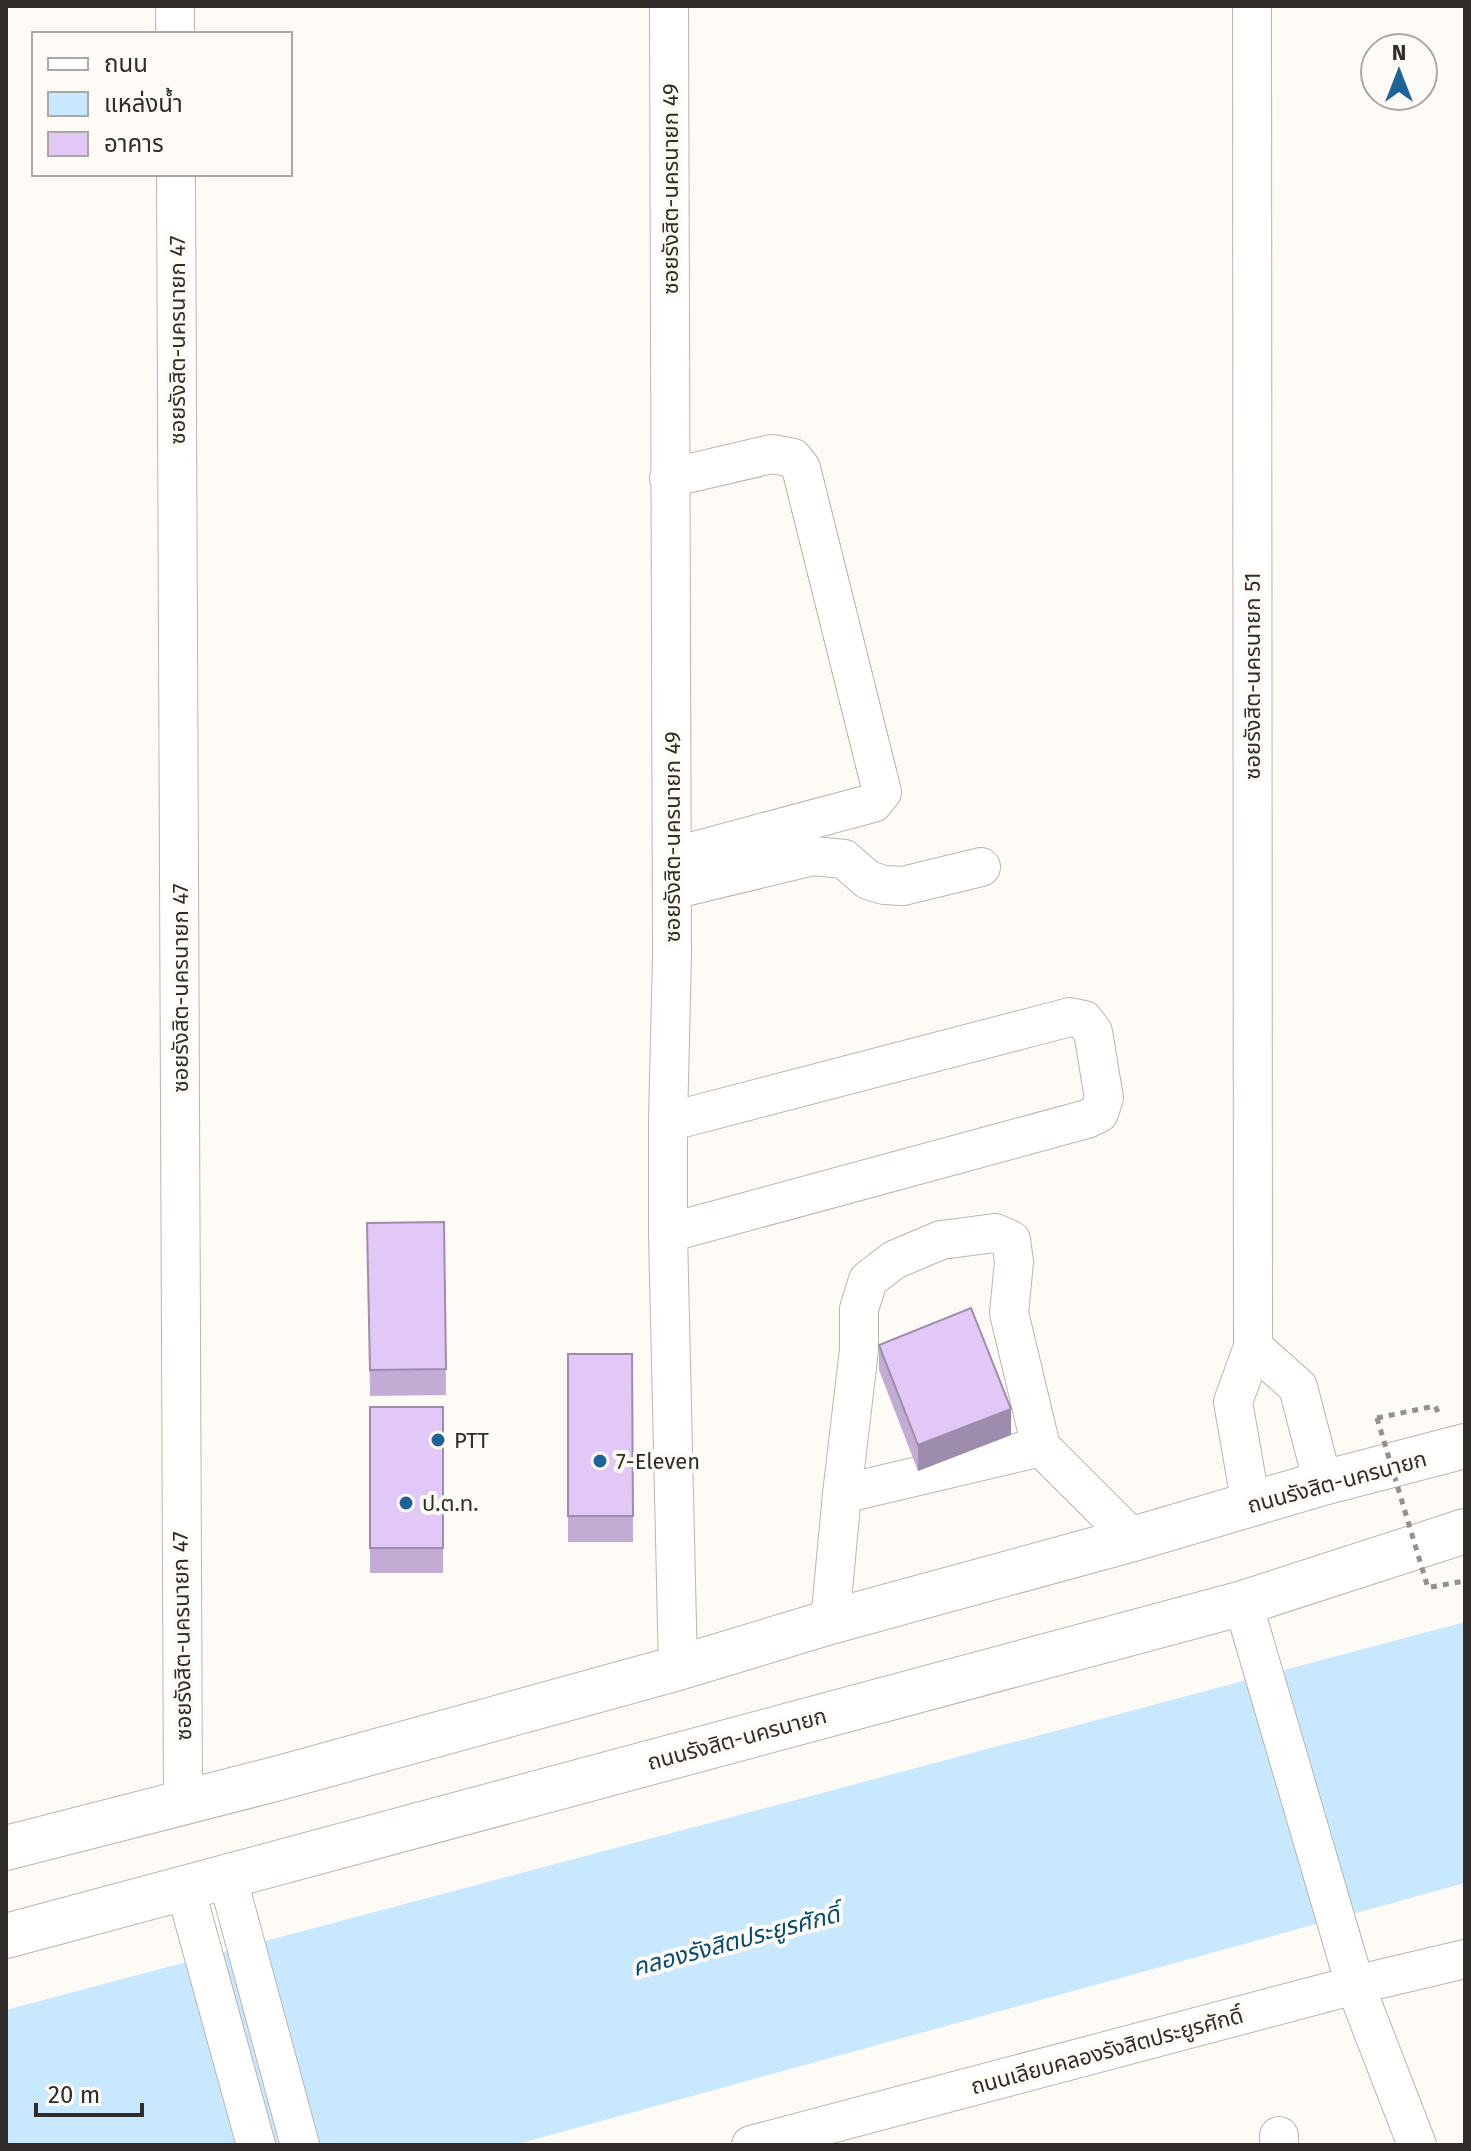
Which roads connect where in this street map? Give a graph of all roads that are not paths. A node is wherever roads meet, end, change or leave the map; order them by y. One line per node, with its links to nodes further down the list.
1 (175, 6): 4 (street)
2 (669, 6): 6 (street, ซอยรังสิต-นครนายก 49)
3 (1252, 6): 11 (street, ซอยรังสิต-นครนายก 51)
4 (175, 32)
5 (176, 176): 22 (street, ซอยรังสิต-นครนายก 47)
6 (669, 478): 8 (street, ซอยรังสิต-นครนายก 49); 8 (street)
7 (981, 867): 8 (street)
8 (672, 873): 9 (street, ซอยรังสิต-นครนายก 49)
9 (668, 1122): 10 (street, ซอยรังสิต-นครนายก 49); 10 (street)
10 (668, 1233): 21 (street, ซอยรังสิต-นครนายก 49)
11 (1253, 1347): 14 (street); 16 (street, ซอยรังสิต-นครนายก 51)
12 (1465, 1446): 14 (main road, ถนนรังสิต-นครนายก)
13 (1041, 1447): 15 (street); 15 (street); 18 (street)
14 (1323, 1483): 16 (main road, ถนนรังสิต-นครนายก)
15 (842, 1494): 20 (street)
16 (1251, 1505): 18 (main road, ถนนรังสิต-นครนายก)
17 (1465, 1531): 19 (main road, ถนนรังสิต-นครนายก)
18 (1133, 1539): 20 (main road, ถนนรังสิต-นครนายก)
19 (1243, 1603): 24 (main road, ถนนรังสิต-นครนายก); 28 (street)
20 (830, 1622): 21 (main road, ถนนรังสิต-นครนายก)
21 (678, 1668): 22 (main road, ถนนรังสิต-นครนายก)
22 (183, 1801): 23 (main road, ถนนรังสิต-นครนายก)
23 (6, 1848)
24 (232, 1896): 25 (main road, ถนนรังสิต-นครนายก); 30 (street)
25 (191, 1908): 26 (main road, ถนนรังสิต-นครนายก); 29 (street)
26 (6, 1936)
27 (1465, 1959): 28 (street, ถนนเลียบคลองรังสิตประยูรศักดิ์)
28 (1355, 1985): 31 (street, ถนนเลียบคลองรังสิตประยูรศักดิ์); 32 (street)
29 (256, 2145)
30 (300, 2145)
31 (751, 2145)
32 (1417, 2145)

